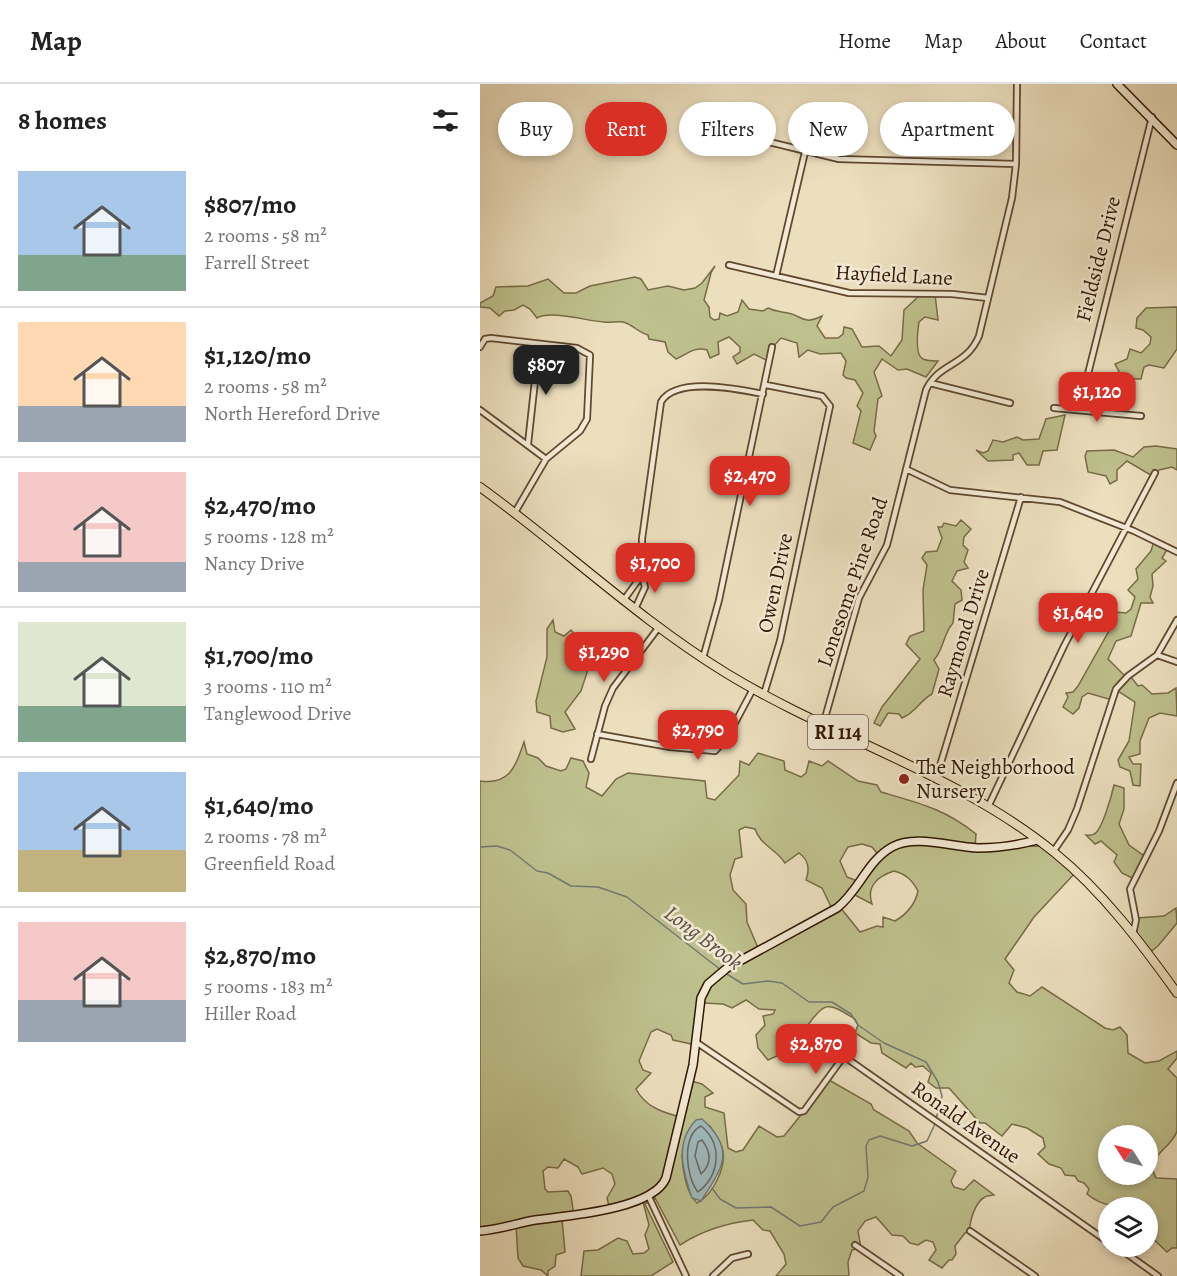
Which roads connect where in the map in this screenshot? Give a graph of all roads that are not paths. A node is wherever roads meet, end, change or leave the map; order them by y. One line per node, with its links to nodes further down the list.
1 (1017, 84): 7 (street)
2 (1117, 84): 3 (street)
3 (1152, 117): 4 (street); 20 (street, Fieldside Drive)
4 (1177, 145)
5 (804, 156): 9 (street)
6 (828, 156): 7 (street)
7 (1016, 164): 10 (street)
8 (729, 265): 9 (street, Hayfield Lane)
9 (776, 276): 10 (street, Hayfield Lane)
10 (988, 298): 14 (street)
11 (539, 344): 12 (street); 22 (street); 23 (street)
12 (480, 347)
13 (772, 347): 15 (street)
14 (930, 383): 17 (street); 24 (street, Lonesome Pine Road)
15 (766, 385): 16 (street); 40 (street, Owen Drive)
16 (763, 394): 31 (street); 37 (street)
17 (1010, 403)
18 (1054, 408): 20 (street)
19 (480, 410): 22 (street)
20 (1079, 410): 21 (street)
21 (1141, 416)
22 (528, 444): 23 (street)
23 (546, 459): 28 (street)
24 (906, 470): 27 (street); 41 (street, Lonesome Pine Road)
25 (1155, 474): 29 (street)
26 (480, 487): 28 (main road, RI 114)
27 (1021, 497): 29 (street); 44 (street, Raymond Drive)
28 (514, 514): 32 (main road, RI 114)
29 (1125, 529): 30 (street); 46 (street)
30 (1177, 552)
31 (642, 575): 32 (street); 33 (street)
32 (623, 601): 33 (main road, RI 114)
33 (635, 609): 35 (main road, RI 114)
34 (1177, 620): 36 (street)
35 (659, 627): 37 (main road, RI 114); 42 (street)
36 (1157, 655): 38 (street); 48 (street)
37 (703, 658): 39 (main road, RI 114)
38 (1177, 662)
39 (753, 689): 40 (main road, RI 114); 42 (street)
40 (764, 694): 41 (main road, RI 114)
41 (823, 725): 44 (main road, RI 114)
42 (597, 734): 43 (street)
43 (591, 759)
44 (936, 779): 46 (main road, RI 114)
45 (1177, 783): 49 (street)
46 (988, 807): 47 (main road, RI 114)
47 (1037, 840): 48 (main road, RI 114); 52 (street)
48 (1053, 852): 49 (main road, RI 114)
49 (1132, 934): 50 (main road, RI 114)
50 (1177, 993)
51 (805, 1029): 53 (street, Ronald Avenue)
52 (696, 1042): 53 (street); 54 (street)
53 (844, 1056): 57 (street, Ronald Avenue)
54 (648, 1195): 55 (street); 61 (street)
55 (480, 1231)
56 (970, 1231): 64 (street)
57 (1098, 1235)
58 (855, 1245): 63 (street)
59 (748, 1254): 62 (street)
60 (1131, 1257): 65 (street)
61 (686, 1276)
62 (713, 1276)
63 (900, 1276)
64 (1035, 1276)
65 (1158, 1276)

